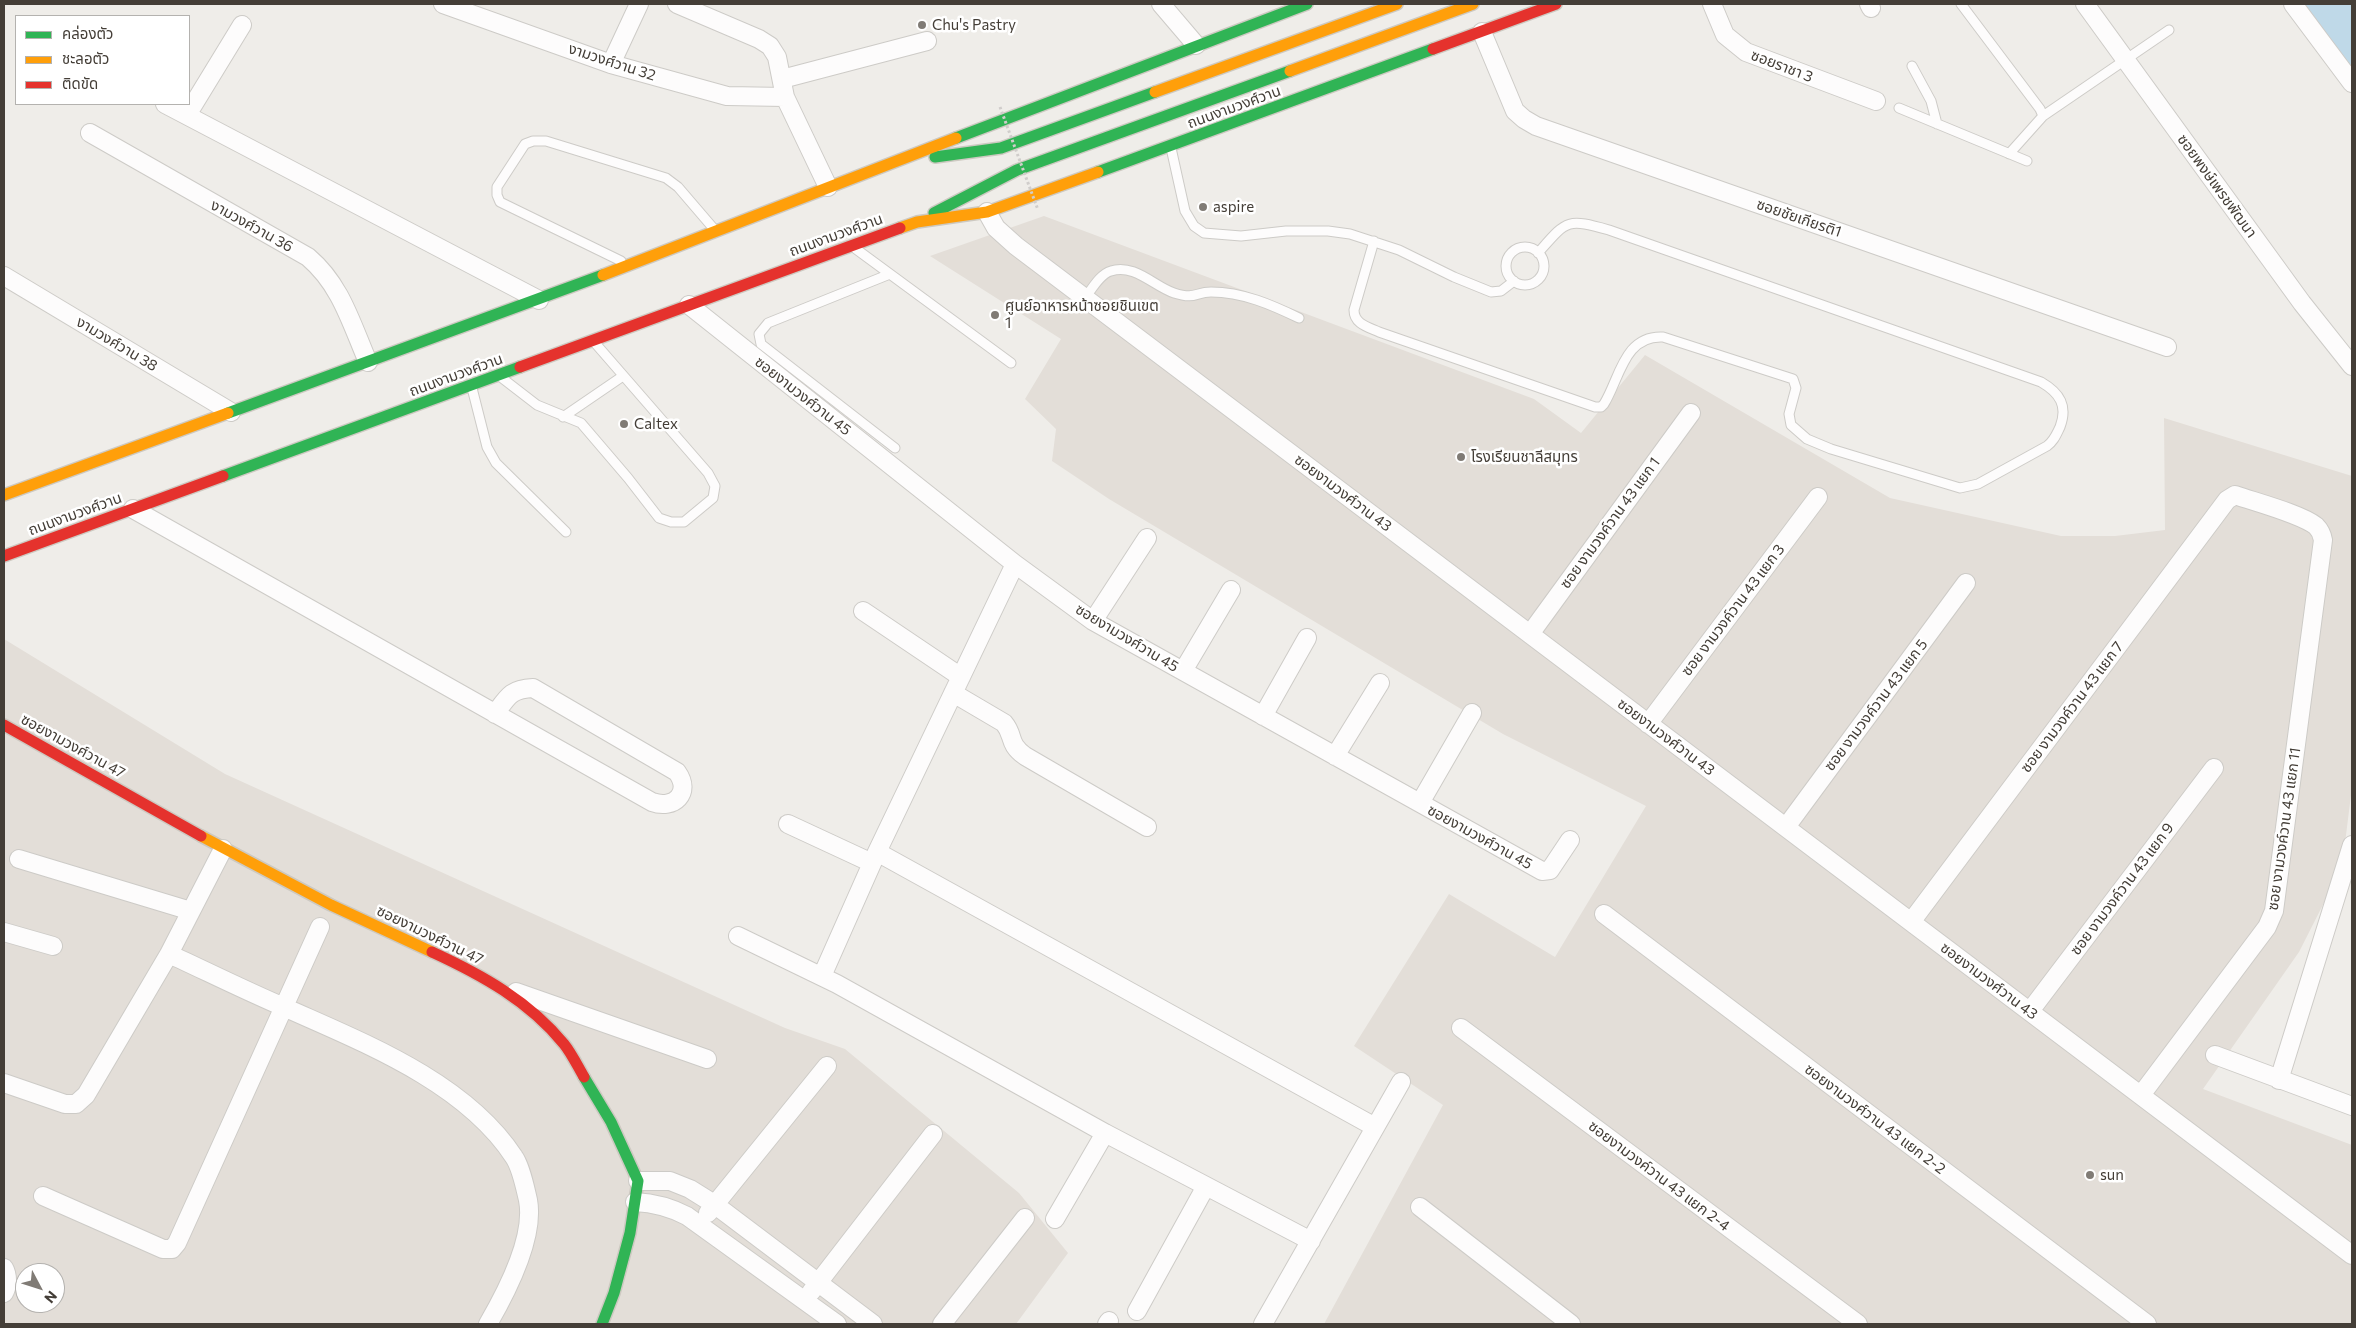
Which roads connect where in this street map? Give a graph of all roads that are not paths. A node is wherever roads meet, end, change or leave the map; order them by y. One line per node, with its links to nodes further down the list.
1 (443, 4): 19 (street, งามวงศ์วาน 32)
2 (639, 4): 19 (street)
3 (677, 4): 21 (street)
4 (1160, 4): 17 (street)
5 (1308, 4): 17 (main road)
6 (1397, 4): 34 (main road)
7 (1473, 4): 37 (main road, ถนนงามวงศ์วาน)
8 (1556, 4): 15 (main road, ถนนงามวงศ์วาน)
9 (1712, 4): 24 (street, ซอยราชา 3)
10 (1960, 4): 28 (lane)
11 (2085, 4): 18 (street, ซอยพงษ์เพรชพัฒนา)
12 (2293, 4): 22 (street)
13 (242, 26): 27 (street)
14 (2169, 30): 18 (lane)
15 (1482, 32): 31 (main road, ถนนงามวงศ์วาน); 51 (street, ซอยชัยเกียรติ1)
16 (927, 41): 21 (street)
17 (1196, 45): 34 (main road)
18 (2125, 59): 28 (lane); 54 (street, ซอยพงษ์เพรชพัฒนา)
19 (611, 64): 23 (street, งามวงศ์วาน 32)
20 (1912, 66): 29 (lane)
21 (782, 79): 23 (street)
22 (2352, 83)
23 (785, 96): 35 (street)
24 (1876, 101)
25 (167, 105): 27 (street)
26 (1899, 108): 29 (lane)
27 (187, 115): 47 (street)
28 (2043, 116): 32 (lane)
29 (1937, 124): 32 (lane)
30 (90, 133): 52 (street, งามวงศ์วาน 36)
31 (1171, 146): 36 (main road, ถนนงามวงศ์วาน); 39 (lane)
32 (2009, 154): 33 (lane)
33 (2027, 161)
34 (892, 163): 35 (main road)
35 (828, 187): 38 (main road)
36 (986, 212): 37 (main road, ถนนงามวงศ์วาน); 46 (street, ซอยงามวงศ์วาน 43)
37 (918, 222): 40 (main road, ถนนงามวงศ์วาน)
38 (716, 231): 42 (main road); 42 (lane)
39 (1374, 241): 41 (lane); 45 (lane)
40 (852, 245): 43 (lane); 48 (main road, ถนนงามวงศ์วาน)
41 (1538, 253): 45 (lane); 45 (lane)
42 (629, 265): 47 (main road)
43 (890, 274): 53 (lane); 61 (lane)
44 (4, 276): 58 (street, งามวงศ์วาน 38)
45 (1514, 281)
46 (1085, 298): 49 (lane); 74 (street, ซอยงามวงศ์วาน 43)
47 (539, 300): 52 (main road)
48 (689, 305): 50 (main road, ถนนงามวงศ์วาน); 69 (street, ซอยงามวงศ์วาน 45)
49 (1299, 318)
50 (593, 341): 55 (main road, ถนนงามวงศ์วาน); 56 (lane)
51 (2167, 347)
52 (368, 362): 58 (main road)
53 (1011, 363)
54 (2352, 366)
55 (498, 375): 57 (main road, ถนนงามวงศ์วาน); 60 (lane)
56 (623, 376): 60 (lane); 60 (lane)
57 (471, 385): 64 (main road, ถนนงามวงศ์วาน); 66 (lane)
58 (231, 412): 62 (main road)
59 (1691, 413): 74 (street, ซอย งามวงค์วาน 43 แยก 1)
60 (563, 417)
61 (895, 448)
62 (4, 495)
63 (1818, 497): 82 (street, ซอย งามวงค์วาน 43 แยก 3)
64 (132, 509): 68 (main road, ถนนงามวงศ์วาน); 80 (street)
65 (2314, 525): 97 (street, ซอย งามวงค์วาน 43 แยก 7); 114 (street, ซอย งามวงค์วาน 43 แยก 11)
66 (566, 532)
67 (1147, 538): 73 (street)
68 (4, 556)
69 (1015, 564): 73 (street, ซอยงามวงศ์วาน 45); 78 (street)
70 (1966, 583): 89 (street, ซอย งามวงค์วาน 43 แยก 5)
71 (1232, 590): 76 (street)
72 (863, 611): 78 (street)
73 (1093, 621): 76 (street, ซอยงามวงศ์วาน 45)
74 (1530, 634): 82 (street, ซอยงามวงศ์วาน 43)
75 (1307, 638): 81 (street)
76 (1183, 671): 81 (street, ซอยงามวงศ์วาน 45)
77 (1380, 683): 84 (street)
78 (957, 685): 88 (street); 93 (street)
79 (1472, 713): 86 (street)
80 (495, 714): 80 (street)
81 (1263, 716): 84 (street, ซอยงามวงศ์วาน 45)
82 (1648, 724): 89 (street, ซอยงามวงศ์วาน 43)
83 (4, 725): 92 (main road, ซอยงามวงศ์วาน 47)
84 (1335, 756): 86 (street, ซอยงามวงศ์วาน 45)
85 (2214, 768): 106 (street, ซอย งามวงค์วาน 43 แยก 9)
86 (1420, 803): 90 (street, ซอยงามวงศ์วาน 45)
87 (788, 824): 93 (street)
88 (1147, 827)
89 (1786, 827): 97 (street, ซอยงามวงศ์วาน 43)
90 (1570, 840)
91 (2352, 845): 111 (street)
92 (223, 849): 95 (street); 104 (main road, ซอยงามวงศ์วาน 47)
93 (874, 857): 103 (street); 116 (street)
94 (19, 859): 95 (street)
95 (191, 911): 102 (street)
96 (1604, 914): 143 (street, ซอยงามวงศ์วาน 43 แยก 2-2)
97 (1911, 922): 106 (street, ซอยงามวงศ์วาน 43)
98 (320, 927): 105 (street)
99 (4, 932): 101 (street)
100 (738, 936): 103 (street)
101 (53, 946)
102 (169, 954): 105 (street); 113 (street)
103 (822, 976): 117 (street)
104 (500, 987): 109 (street); 119 (main road, ซอยงามวงศ์วาน 47)
105 (283, 1007): 121 (street); 135 (street)
106 (2030, 1011): 114 (street, ซอยงามวงศ์วาน 43)
107 (1461, 1028): 142 (street, ซอยงามวงค์วาน 43 แยก 2-4)
108 (2215, 1056): 111 (street)
109 (706, 1059)
110 (827, 1066): 123 (street)
111 (2279, 1080): 115 (street)
112 (1401, 1082): 116 (street)
113 (4, 1083)
114 (2141, 1095): 129 (street, ซอยงามวงศ์วาน 43)
115 (2352, 1106)
116 (1375, 1127): 128 (street)
117 (1105, 1133): 120 (street); 126 (street)
118 (933, 1134): 131 (street)
119 (638, 1182): 122 (main road); 123 (street)
120 (1206, 1186): 128 (street); 134 (street)
121 (43, 1196)
122 (635, 1202): 127 (street); 136 (main road)
123 (714, 1204): 127 (street); 131 (street)
124 (1420, 1207): 141 (street)
125 (1025, 1218): 139 (street)
126 (1054, 1219)
127 (700, 1224): 133 (street)
128 (1311, 1241): 140 (street)
129 (2352, 1255)
130 (4, 1268): 132 (street)
131 (818, 1283): 133 (street); 138 (street)
132 (4, 1294)
133 (805, 1301): 137 (street)
134 (1137, 1311)
135 (488, 1324)
136 (602, 1324)
137 (836, 1324)
138 (873, 1324)
139 (942, 1324)
140 (1263, 1324)
141 (1571, 1324)
142 (1858, 1324)
143 (2147, 1324)

